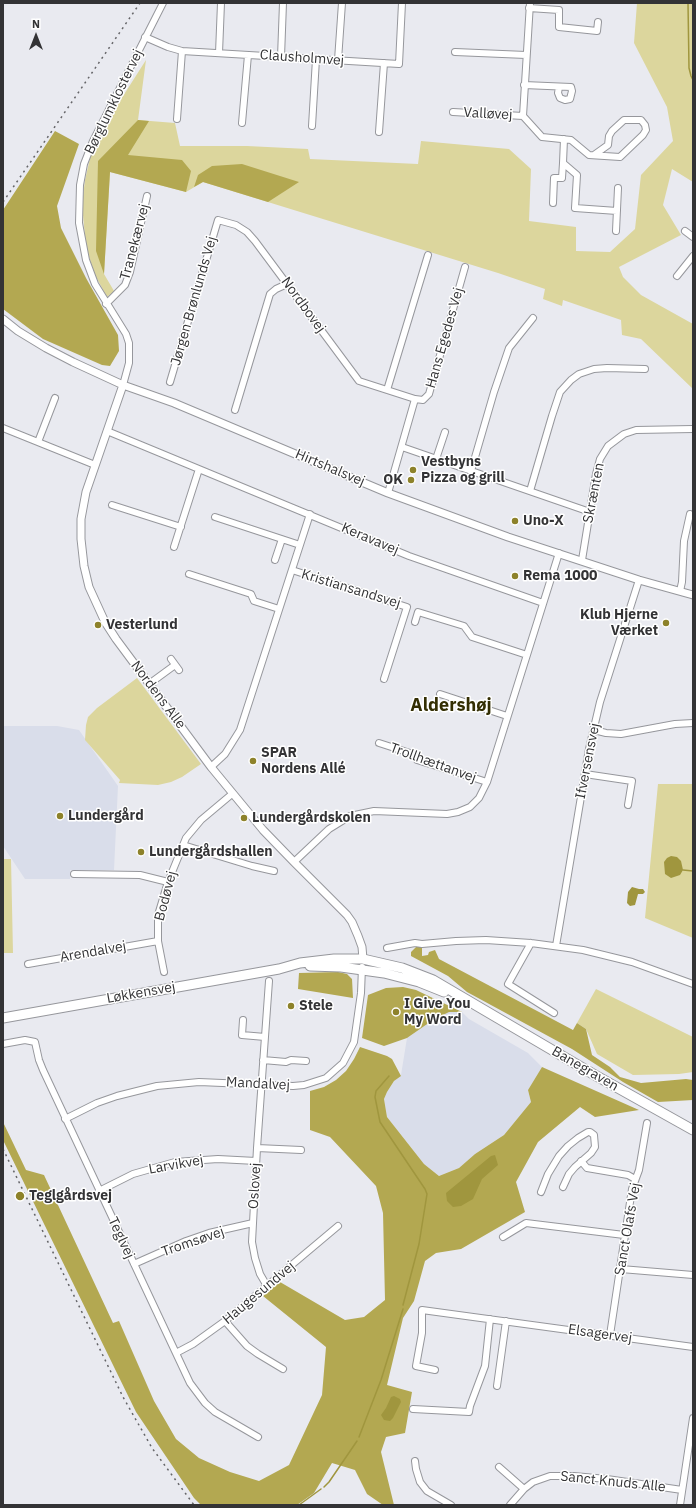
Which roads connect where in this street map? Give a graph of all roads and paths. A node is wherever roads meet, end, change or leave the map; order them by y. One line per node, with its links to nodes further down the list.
1 (163, 3): 8 (street, Børglumklostervej)
2 (222, 3): 11 (street)
3 (283, 3): 14 (street)
4 (342, 3): 16 (street)
5 (402, 3): 17 (street, Clausholmvej)
6 (530, 6): 7 (street); 13 (street)
7 (598, 22)
8 (145, 37): 9 (street, Clausholmvej); 42 (street, Børglumklostervej)
9 (182, 50): 11 (street, Clausholmvej); 22 (street)
10 (456, 52): 13 (street)
11 (219, 53): 12 (street, Clausholmvej)
12 (248, 55): 14 (street, Clausholmvej); 23 (street)
13 (526, 55): 18 (street)
14 (281, 57): 15 (street, Clausholmvej)
15 (316, 59): 16 (street, Clausholmvej); 24 (street)
16 (338, 60): 17 (street, Clausholmvej)
17 (384, 63): 25 (street)
18 (524, 85): 19 (street); 21 (street)
19 (559, 87)
20 (453, 112): 21 (street, Valløvej)
21 (523, 116): 26 (street)
22 (177, 119)
23 (242, 123)
24 (312, 126)
25 (379, 132)
26 (564, 139): 27 (street); 28 (street)
27 (594, 155): 27 (street)
28 (563, 163): 31 (street); 32 (street)
29 (618, 188): 32 (street)
30 (147, 196): 42 (street, Tranekærvej)
31 (553, 203)
32 (617, 211): 34 (street)
33 (218, 220): 41 (street, Nordbovej); 46 (street, Jørgen Brønlunds Vej)
34 (616, 231)
35 (685, 231): 36 (street)
36 (693, 237)
37 (428, 255): 48 (street)
38 (693, 256): 40 (street)
39 (465, 267): 50 (street, Hans Egedes Vej)
40 (677, 276)
41 (287, 284): 48 (street, Nordbovej); 51 (street)
42 (106, 304): 47 (street, Børglumklostervej)
43 (533, 318): 61 (street)
44 (3, 319): 47 (street, Hirtshalsvej)
45 (645, 369): 62 (street)
46 (170, 382)
47 (123, 385): 54 (street, Nordens Alle); 63 (street, Hirtshalsvej)
48 (387, 390): 50 (street, Nordbovej)
49 (55, 398): 56 (street)
50 (415, 399): 57 (street)
51 (235, 410)
52 (3, 428): 56 (street)
53 (693, 430): 65 (street, Skrænten)
54 (107, 431): 59 (street, Nordens Alle); 60 (street, Keravavej)
55 (445, 432): 58 (street)
56 (38, 442): 59 (street)
57 (402, 447): 58 (street); 63 (street)
58 (436, 459): 61 (street)
59 (95, 466): 87 (street, Nordens Alle)
60 (199, 469): 66 (street, Keravavej); 69 (street)
61 (471, 471): 62 (street)
62 (530, 491): 65 (street)
63 (388, 493): 73 (street, Hirtshalsvej)
64 (112, 505): 69 (street)
65 (590, 512): 75 (street, Skrænten)
66 (310, 514): 71 (street, Kristiansandsvej); 81 (street, Keravavej)
67 (690, 514): 79 (street)
68 (214, 517): 70 (street)
69 (181, 527): 72 (street)
70 (282, 539): 71 (street); 74 (street)
71 (300, 545): 76 (street, Kristiansandsvej)
72 (174, 547)
73 (559, 553): 75 (street, Hirtshalsvej); 81 (street, Trollhættanvej)
74 (275, 560)
75 (582, 560): 78 (street, Hirtshalsvej)
76 (292, 570): 82 (street, Kristiansandsvej); 86 (street, Kristiansandsvej)
77 (189, 574): 82 (street)
78 (639, 580): 79 (street, Hirtshalsvej); 91 (street, Ifversensvej)
79 (680, 591): 80 (street, Hirtshalsvej)
80 (693, 595)
81 (543, 603): 84 (street, Trollhættanvej)
82 (279, 609): 93 (street, Kristiansandsvej)
83 (415, 622): 84 (street)
84 (527, 655): 89 (street, Trollhættanvej)
85 (170, 659): 87 (street)
86 (384, 679)
87 (149, 684): 93 (street, Nordens Alle)
88 (440, 694): 89 (street)
89 (507, 716): 95 (street, Trollhættanvej)
90 (693, 723): 91 (street)
91 (594, 730): 94 (street, Ifversensvej)
92 (379, 743): 95 (street, Trollhættanvej)
93 (211, 767): 96 (street, Nordens Alle)
94 (585, 774): 97 (street); 105 (street, Ifversensvej)
95 (487, 782): 99 (street, Trollhættanvej)
96 (232, 794): 98 (street, Bodøvej); 99 (street, Nordens Alle)
97 (628, 805)
98 (183, 845): 100 (street); 102 (street, Bodøvej)
99 (294, 862): 108 (street, Nordens Alle)
100 (274, 870)
101 (74, 874): 102 (street)
102 (168, 882): 103 (street, Bodøvej)
103 (158, 941): 107 (street, Arendalvej); 109 (street, Bodøvej)
104 (531, 943): 105 (street); 106 (street); 112 (street)
105 (556, 946): 111 (street)
106 (386, 948)
107 (28, 964)
108 (362, 964): 113 (main road, Løkkensvej); 119 (street, Mandalvej); 122 (main road, Banegraven)
109 (164, 972)
110 (269, 981): 115 (street, Oslovej)
111 (693, 984)
112 (554, 1013)
113 (3, 1018)
114 (243, 1020): 115 (street)
115 (265, 1037): 117 (street, Oslovej)
116 (3, 1044): 120 (street, Teglvej)
117 (263, 1060): 118 (street); 119 (street, Oslovej)
118 (306, 1061)
119 (261, 1084): 120 (street, Mandalvej); 123 (street, Oslovej)
120 (65, 1119): 129 (street, Teglvej)
121 (648, 1123): 127 (street, Sanct Olafs Vej)
122 (693, 1130)
123 (257, 1148): 124 (street); 125 (street, Oslovej)
124 (300, 1150)
125 (256, 1161): 129 (street, Larvikvej); 131 (street, Oslovej)
126 (581, 1161): 127 (street); 128 (street); 130 (street)
127 (635, 1180): 133 (street, Sanct Olafs Vej)
128 (563, 1187)
129 (99, 1191): 135 (street, Teglvej)
130 (541, 1192)
131 (253, 1224): 135 (street, Tromsøvej); 138 (street, Oslovej)
132 (338, 1226): 138 (street, Haugesundvej)
133 (624, 1235): 134 (street); 136 (street, Sanct Olafs Vej)
134 (502, 1237)
135 (134, 1264): 144 (street, Teglvej)
136 (620, 1269): 137 (street); 142 (street, Sanct Olafs Vej)
137 (693, 1275)
138 (267, 1286): 140 (street, Haugesundvej)
139 (490, 1319): 141 (street, Elsagervej); 146 (street, Elsagervej); 148 (street)
140 (225, 1321): 144 (street, Haugesundvej); 145 (street)
141 (506, 1321): 142 (street, Elsagervej); 147 (street)
142 (610, 1335): 143 (street, Elsagervej)
143 (693, 1347)
144 (176, 1353): 150 (street, Teglvej)
145 (283, 1369)
146 (435, 1370)
147 (497, 1386)
148 (413, 1409)
149 (693, 1418): 151 (street)
150 (258, 1437)
151 (691, 1449): 155 (street)
152 (415, 1461): 156 (street)
153 (499, 1467): 154 (street)
154 (524, 1489): 155 (street, Sanct Knuds Alle); 157 (street, Sanct Knuds Alle)
155 (682, 1490): 158 (street)
156 (451, 1505)
157 (510, 1505)
158 (680, 1505)

